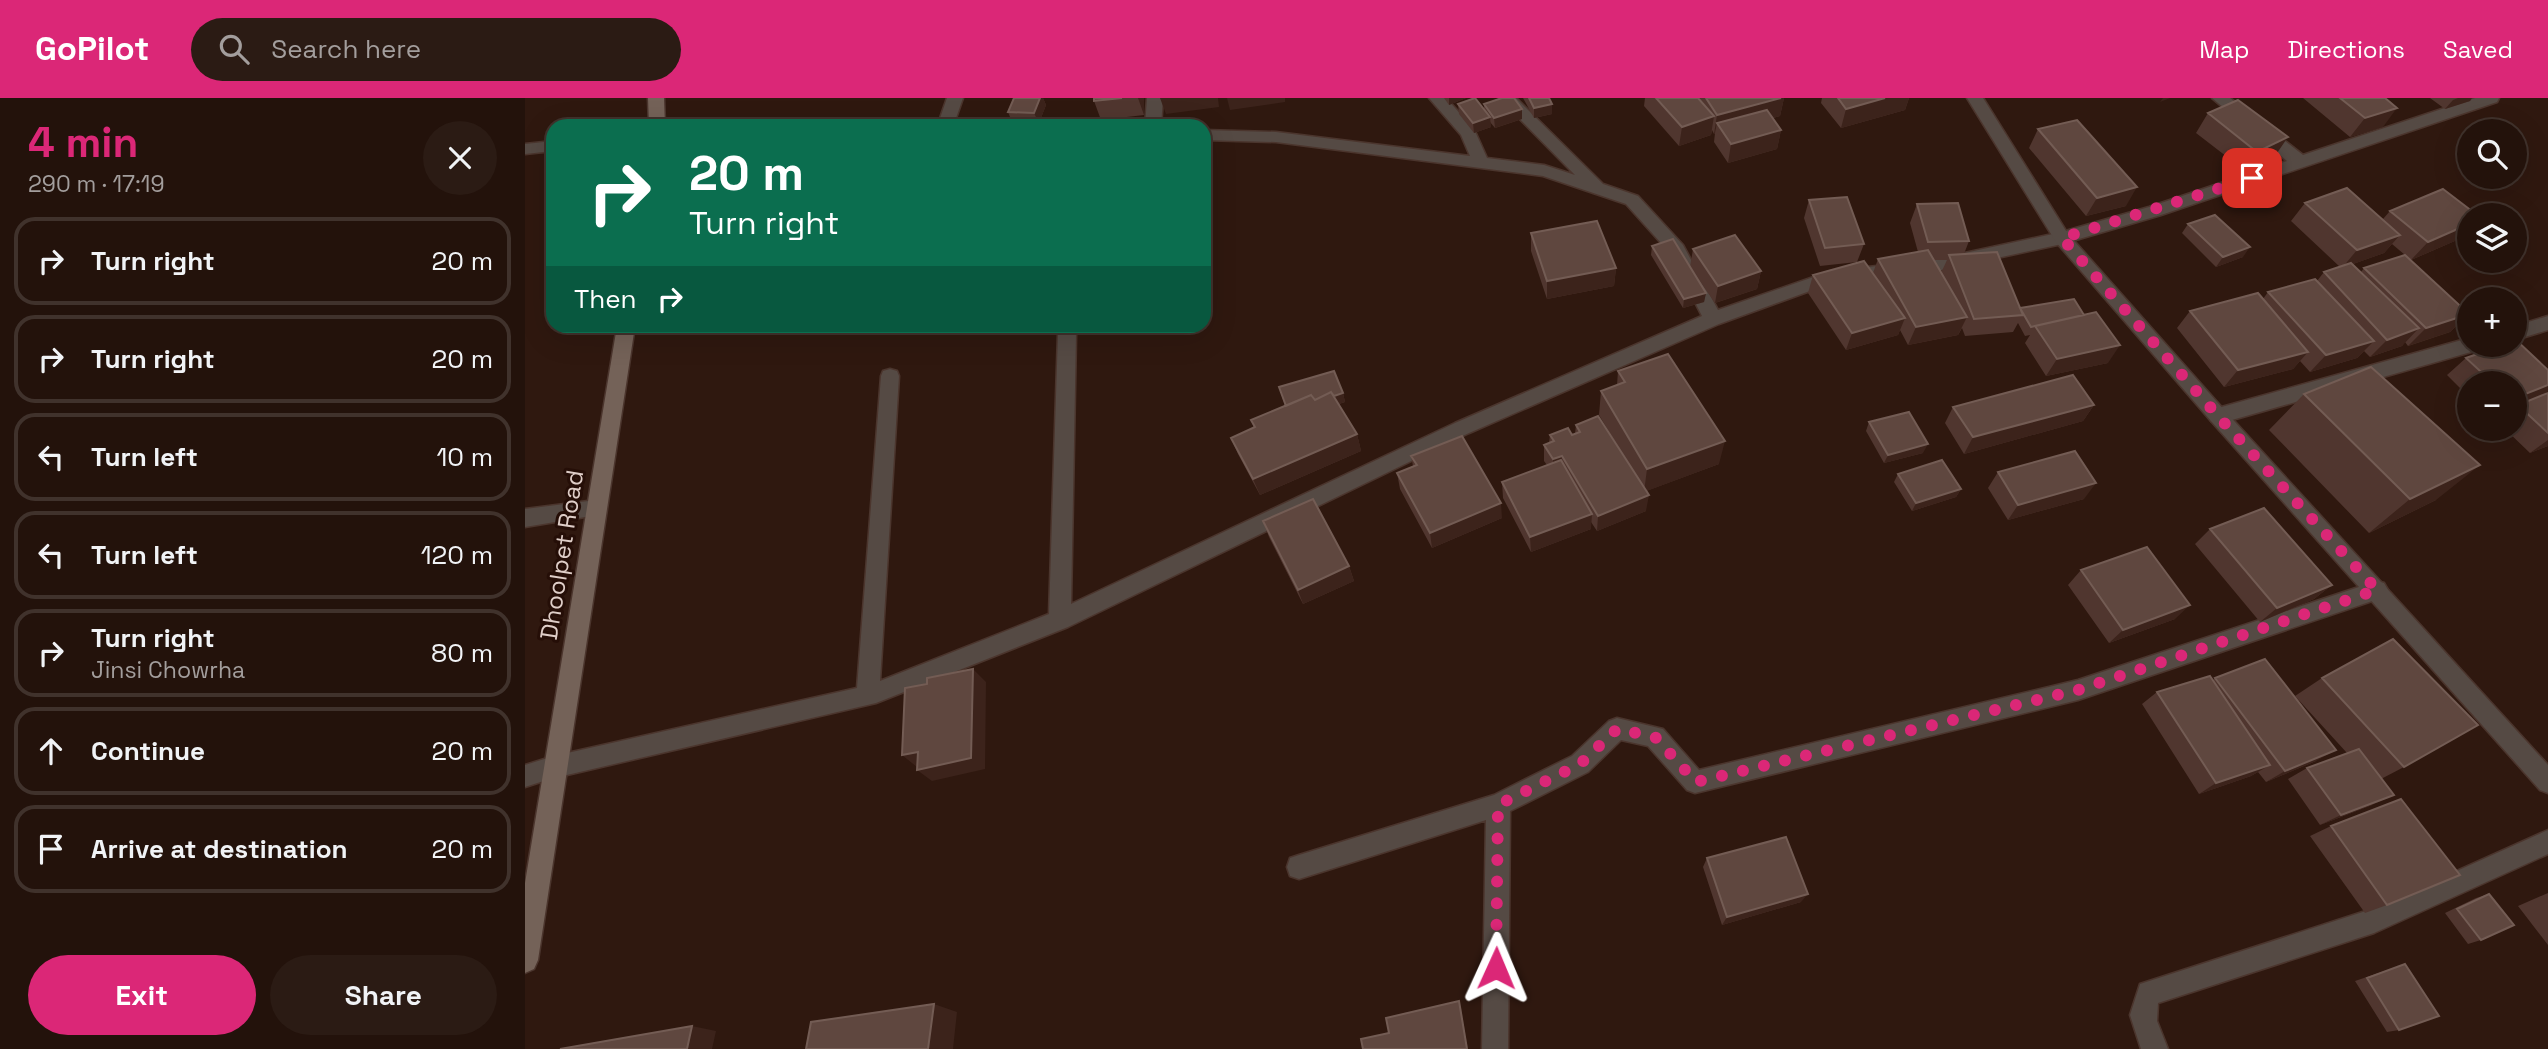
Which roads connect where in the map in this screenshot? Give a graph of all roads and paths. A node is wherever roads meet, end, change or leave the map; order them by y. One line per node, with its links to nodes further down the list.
1 (656, 98): 9 (main road)
2 (955, 98): 10 (street)
3 (1155, 98): 11 (street)
4 (1437, 98): 16 (street)
5 (1507, 98): 17 (street)
6 (1975, 98): 18 (street)
7 (2220, 98): 15 (street)
8 (2491, 98): 15 (street)
9 (657, 119)
10 (948, 119)
11 (1154, 119)
12 (1211, 135): 16 (street)
13 (546, 147): 14 (street)
14 (525, 149)
15 (2300, 162): 18 (street)
16 (1481, 163): 17 (street)
17 (1598, 188): 19 (street)
18 (2062, 238): 19 (street); 26 (street)
19 (1713, 319): 30 (street)
20 (2548, 323): 21 (street)
21 (2527, 329)
22 (624, 333): 27 (main road, Dhoolpet Road)
23 (1067, 334): 30 (street)
24 (2457, 349): 26 (street)
25 (890, 376): 31 (street)
26 (2218, 416): 29 (street)
27 (596, 508): 28 (street); 32 (main road, Dhoolpet Road)
28 (525, 518)
29 (2377, 590): 34 (street); 35 (street)
30 (1060, 620): 31 (street)
31 (867, 696): 32 (street)
32 (554, 767): 33 (street); 38 (main road, Dhoolpet Road)
33 (525, 776)
34 (2548, 782)
35 (1498, 805): 37 (street); 39 (street)
36 (2548, 842): 40 (street)
37 (1299, 867)
38 (525, 960)
39 (1495, 1049)
40 (2155, 1049)

